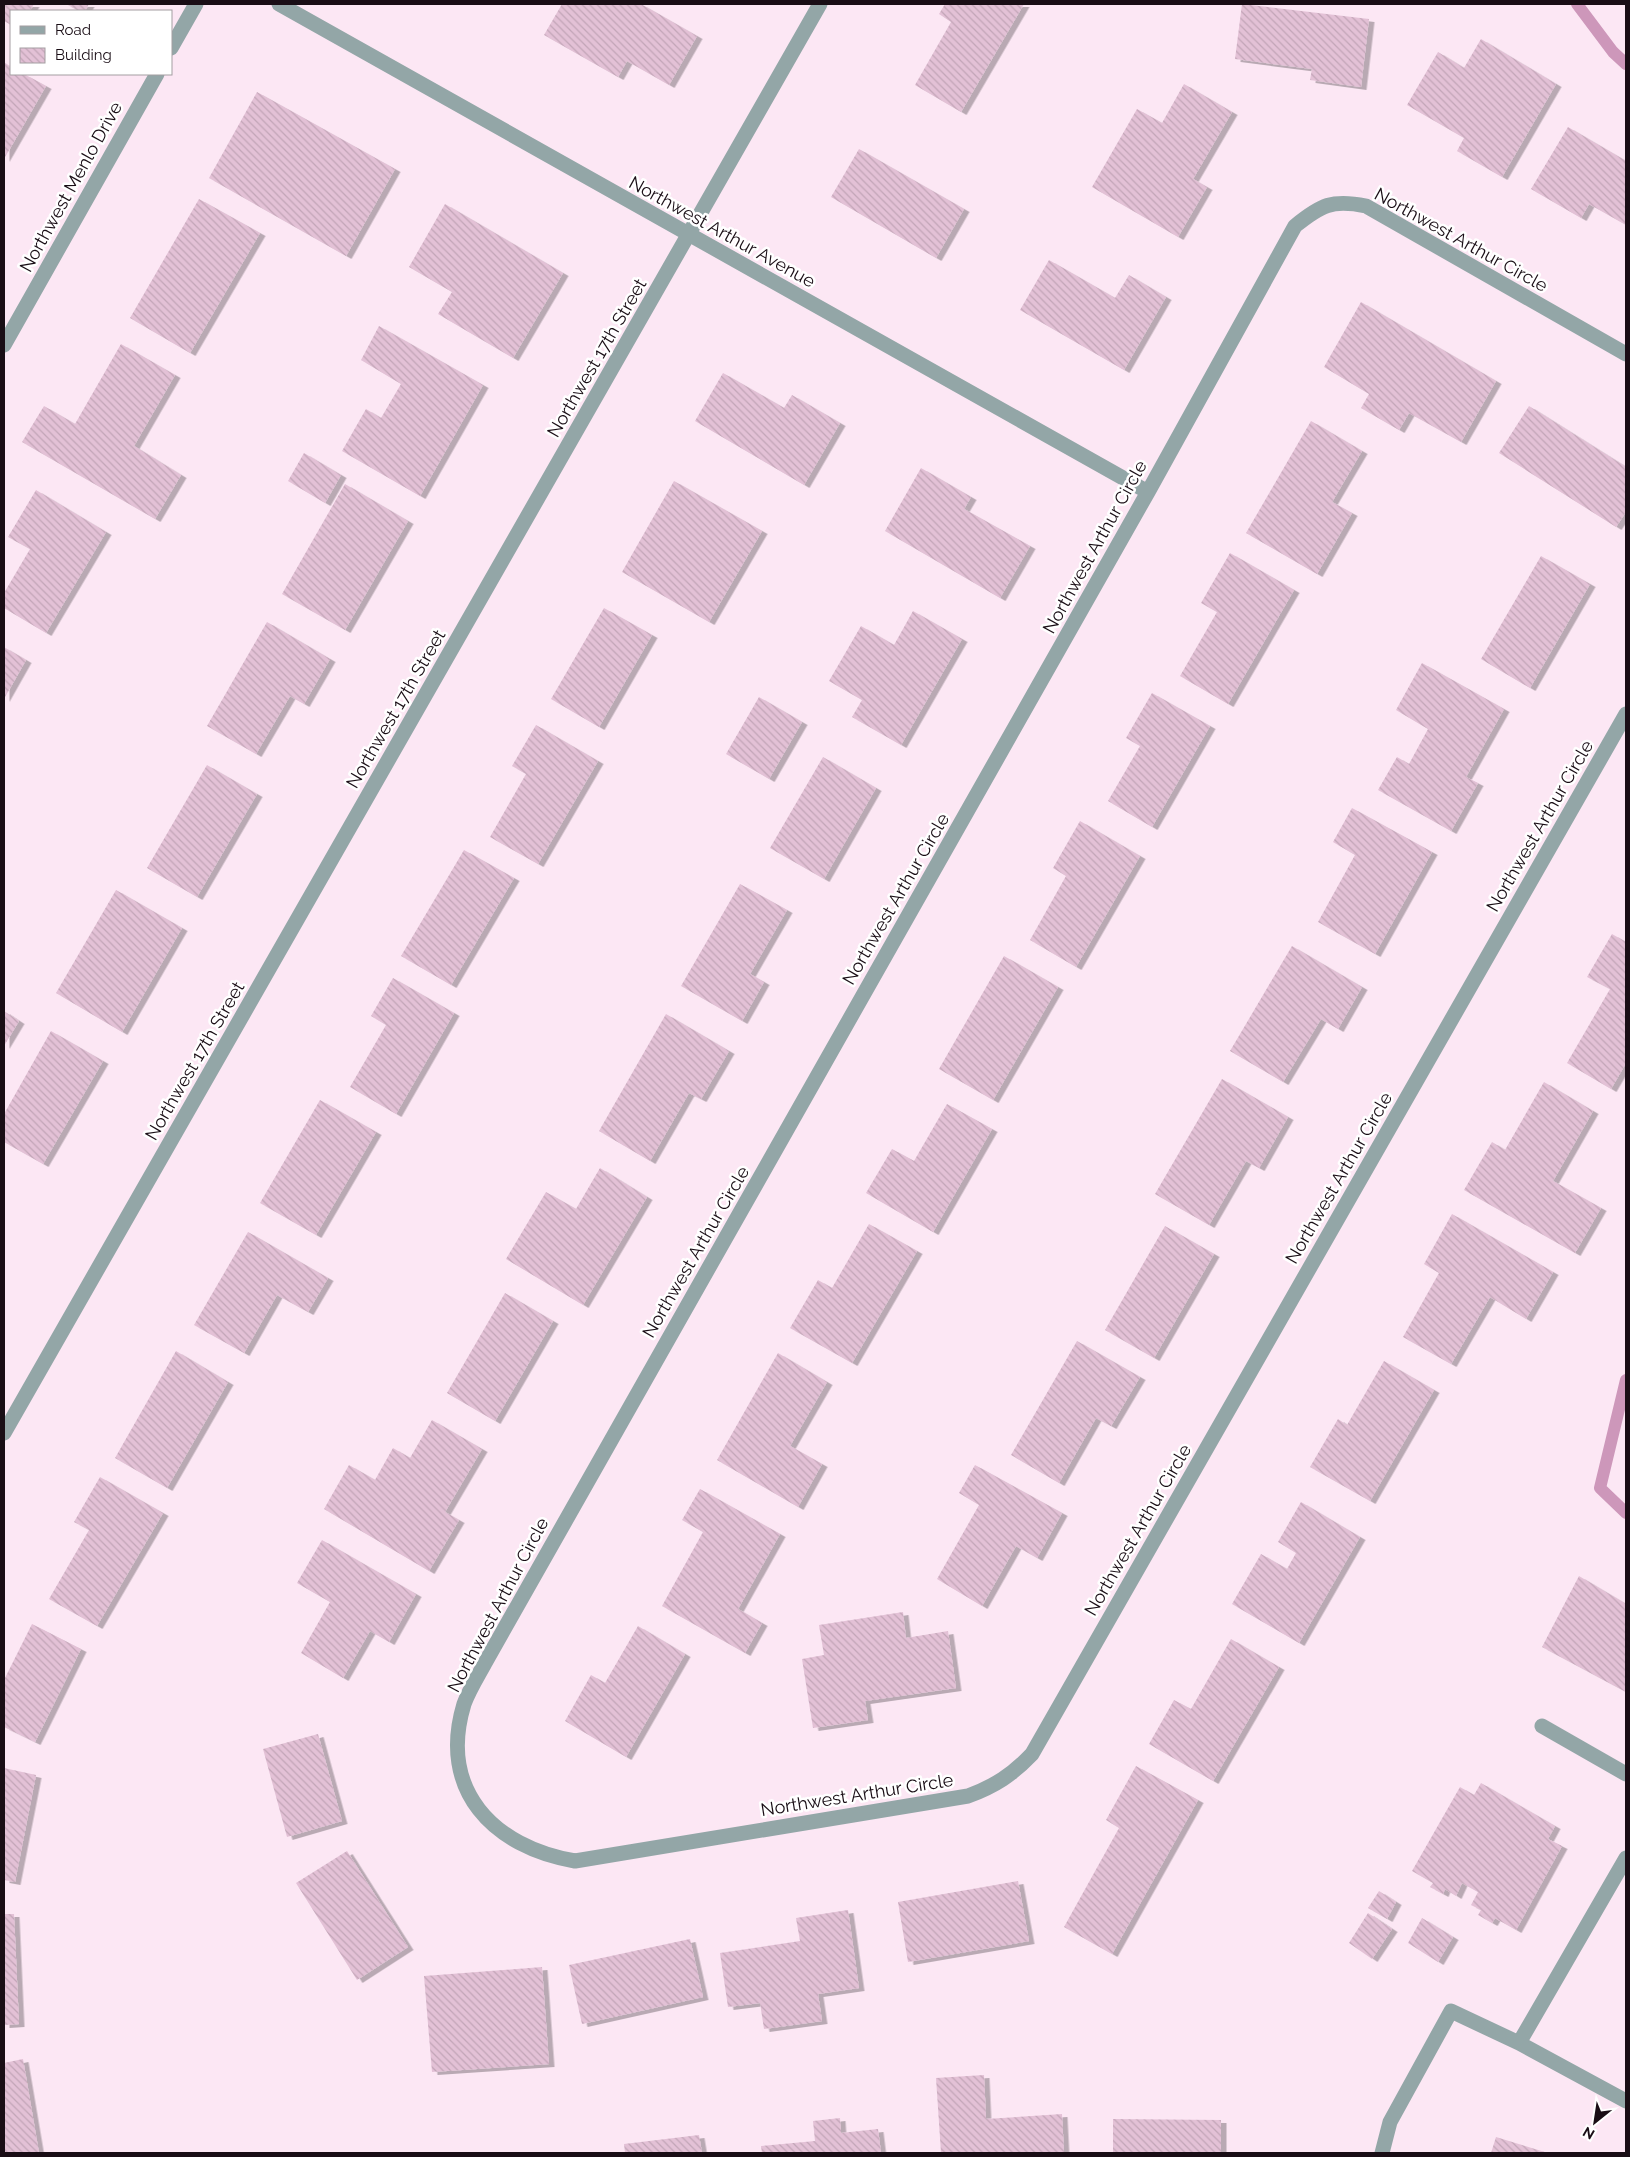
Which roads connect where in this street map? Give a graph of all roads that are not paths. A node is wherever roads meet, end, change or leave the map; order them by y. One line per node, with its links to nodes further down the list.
1 (196, 4): 4 (street)
2 (279, 4): 6 (street, Northwest Arthur Avenue)
3 (820, 4): 6 (street, Northwest 17th Street)
4 (172, 46)
5 (155, 75): 7 (street, Northwest Menlo Drive)
6 (689, 235): 9 (street, Northwest Arthur Avenue); 11 (street, Northwest 17th Street)
7 (4, 345)
8 (1626, 354): 9 (street, Northwest Arthur Circle)
9 (1148, 492): 10 (street, Northwest Arthur Circle)
10 (1626, 714)
11 (4, 1432)
12 (1542, 1726): 13 (street)
13 (1626, 1774)
14 (1626, 1858): 15 (street)
15 (1519, 2043): 16 (street); 17 (street)
16 (1626, 2101)
17 (1382, 2153)

